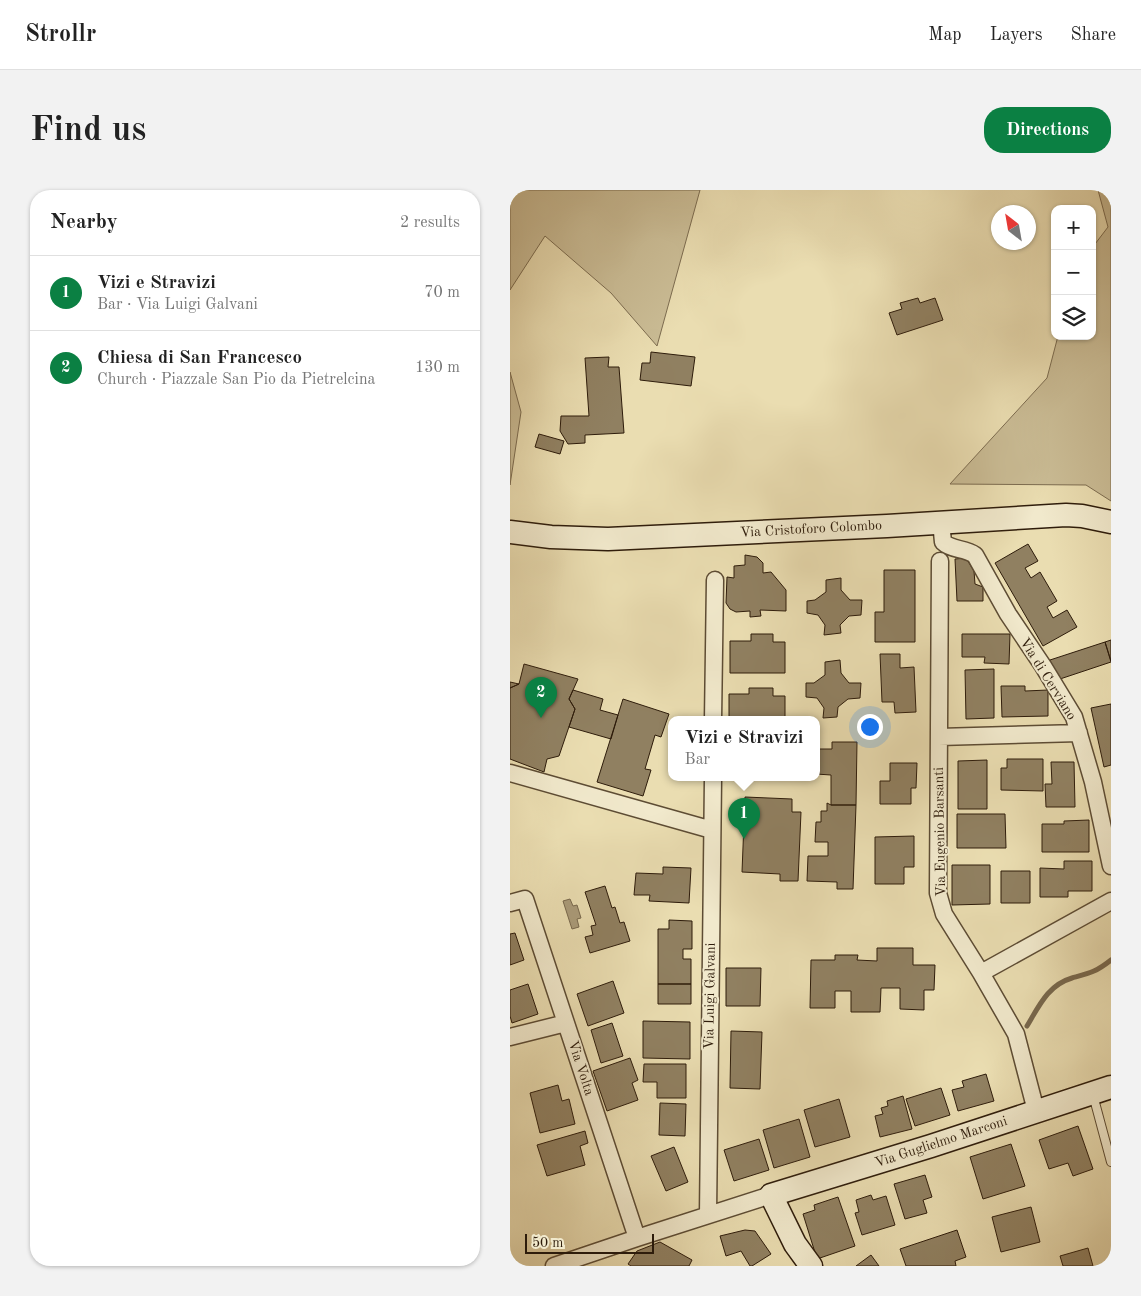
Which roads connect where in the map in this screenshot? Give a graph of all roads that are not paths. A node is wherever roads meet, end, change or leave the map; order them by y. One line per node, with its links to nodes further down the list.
1 (941, 522): 2 (main road, Via Cristoforo Colombo); 3 (main road, Via Cristoforo Colombo); 7 (street, Via di Cerviano)
2 (1111, 522)
3 (510, 532)
4 (940, 560): 8 (street, Via Eugenio Barsanti)
5 (715, 580): 6 (street)
6 (713, 716)
7 (1079, 733): 8 (street); 12 (street, Via di Cerviano)
8 (939, 736): 15 (street, Via Eugenio Barsanti)
9 (510, 773): 11 (street)
10 (712, 781): 11 (street, Via Luigi Galvani)
11 (712, 830): 22 (street, Via Luigi Galvani)
12 (1111, 866)
13 (517, 901): 16 (street, Via Volta)
14 (1111, 901): 15 (street)
15 (981, 973): 19 (street, Via Eugenio Barsanti)
16 (566, 1023): 17 (street); 23 (street, Via Volta)
17 (510, 1037)
18 (1106, 1088): 19 (main road, Via Guglielmo Marconi); 20 (lane)
19 (1036, 1111): 21 (main road, Via Guglielmo Marconi)
20 (1111, 1162)
21 (772, 1195): 22 (street); 25 (main road)
22 (708, 1215): 23 (street)
23 (637, 1238): 24 (street)
24 (554, 1266)
25 (811, 1266)

